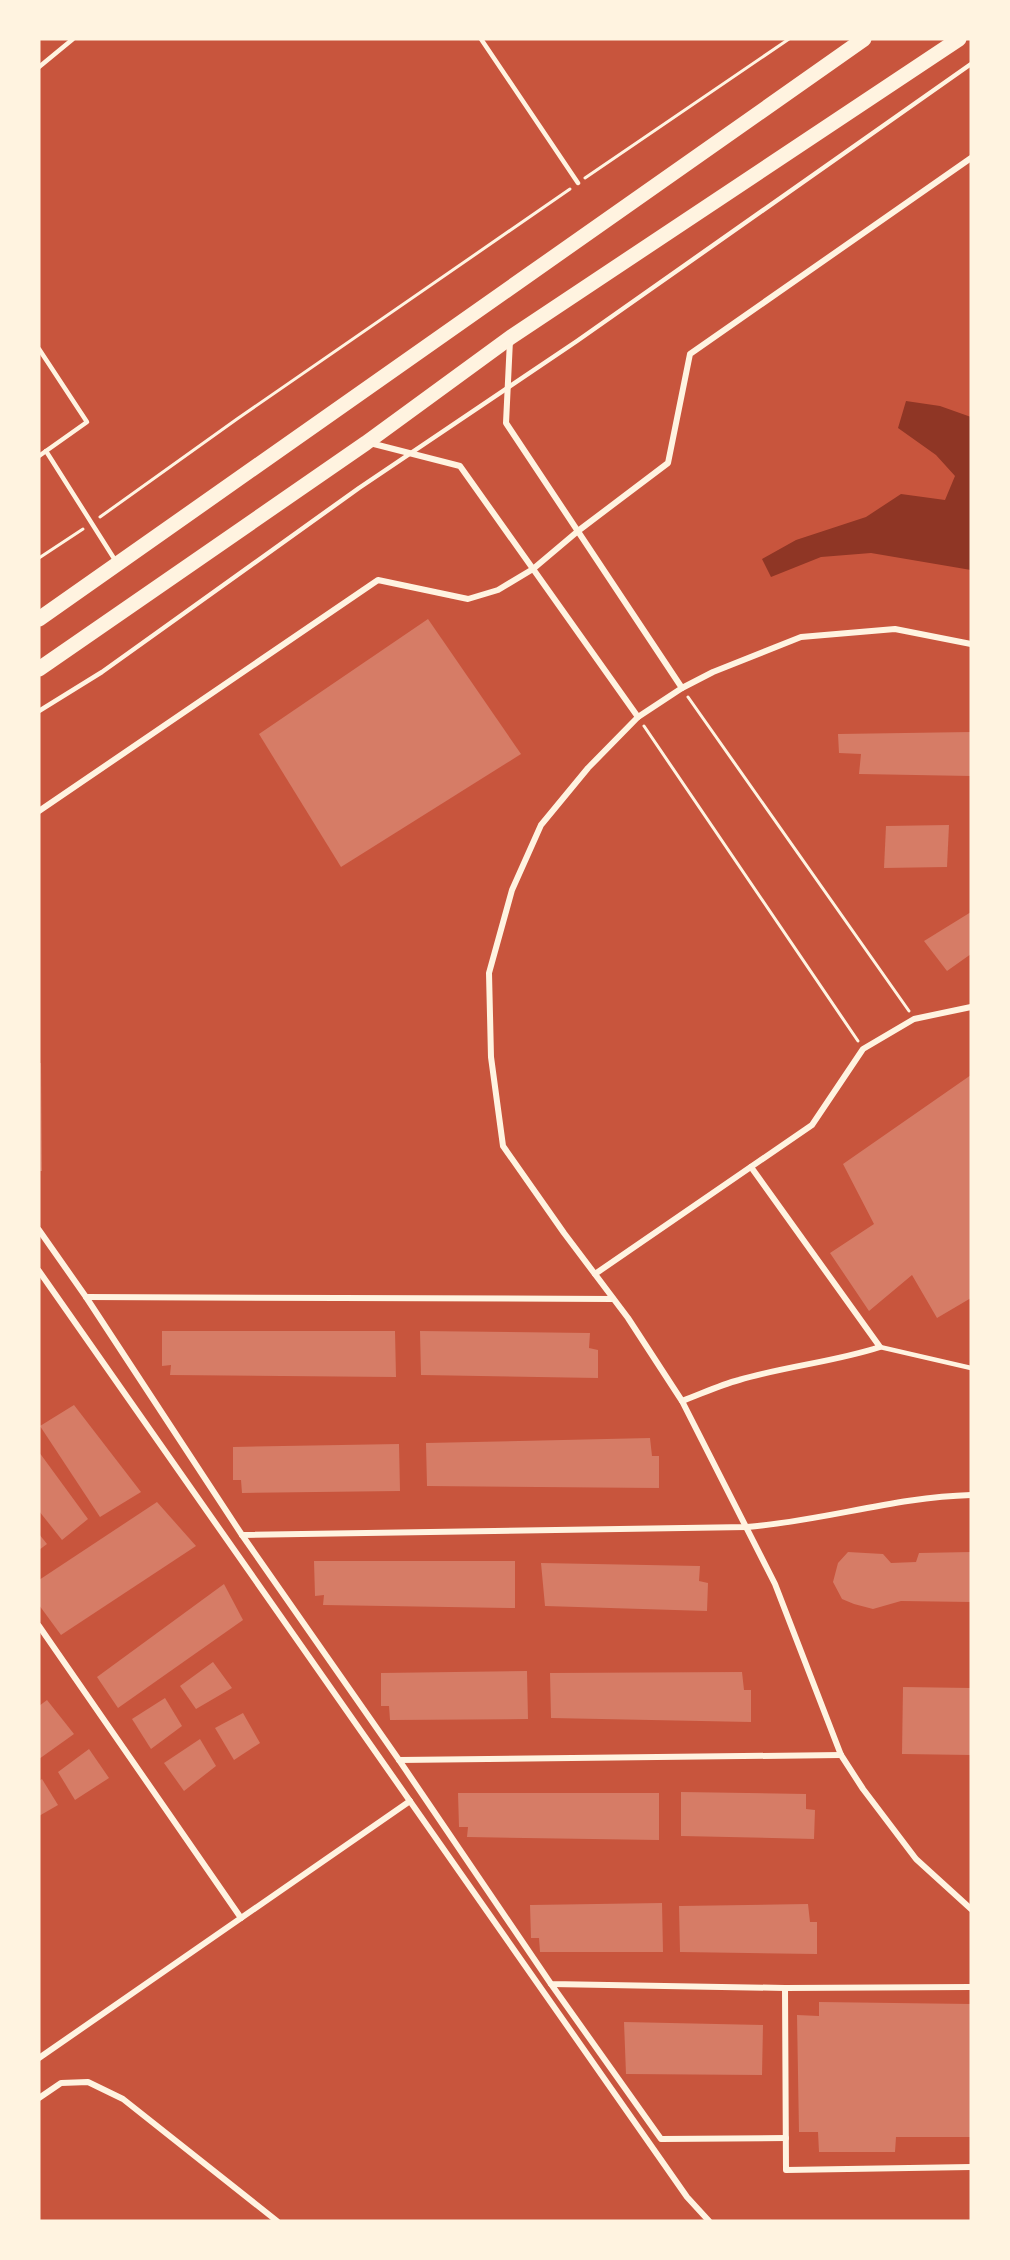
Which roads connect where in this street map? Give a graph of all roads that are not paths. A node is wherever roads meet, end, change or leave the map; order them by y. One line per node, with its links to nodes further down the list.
1 (73, 39): 6 (lane)
2 (481, 39): 8 (lane)
3 (864, 39): 17 (main road)
4 (959, 39): 9 (main road)
5 (971, 63): 11 (lane)
6 (39, 67)
7 (971, 158): 16 (street)
8 (578, 183)
9 (510, 337): 11 (street); 12 (main road)
10 (39, 349): 13 (lane)
11 (508, 388): 14 (lane); 16 (street)
12 (366, 442): 14 (street); 21 (main road)
13 (46, 451): 15 (lane); 17 (lane)
14 (410, 454): 18 (street); 23 (lane)
15 (39, 456)
16 (578, 531): 18 (street); 22 (street)
17 (117, 564): 19 (main road)
18 (533, 569): 24 (street); 25 (street)
19 (39, 619)
20 (971, 644): 22 (street)
21 (39, 669)
22 (682, 688): 24 (street)
23 (39, 711)
24 (638, 717): 30 (street)
25 (39, 811)
26 (971, 1007): 27 (street)
27 (751, 1167): 30 (street); 33 (street)
28 (39, 1230): 31 (street)
29 (39, 1271): 42 (street)
30 (595, 1274): 32 (street)
31 (86, 1297): 32 (street); 38 (street)
32 (614, 1299): 35 (street)
33 (880, 1347): 34 (lane); 35 (street)
34 (971, 1368)
35 (682, 1401): 37 (street)
36 (971, 1495): 37 (street)
37 (747, 1527): 38 (street); 40 (street)
38 (242, 1535): 41 (street)
39 (39, 1626): 44 (street)
40 (841, 1755): 41 (street); 43 (street)
41 (399, 1760): 45 (street)
42 (410, 1801): 44 (street); 53 (street)
43 (971, 1909)
44 (241, 1918): 48 (street)
45 (551, 1984): 47 (street); 50 (street)
46 (971, 1987): 47 (street)
47 (785, 1988): 50 (street)
48 (39, 2058)
49 (39, 2098): 52 (street)
50 (786, 2138): 51 (street)
51 (971, 2167)
52 (277, 2221)
53 (709, 2221)

